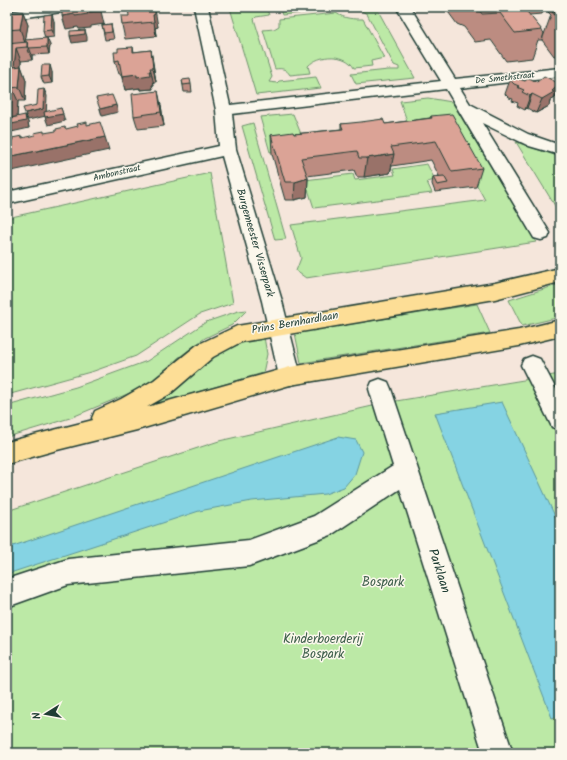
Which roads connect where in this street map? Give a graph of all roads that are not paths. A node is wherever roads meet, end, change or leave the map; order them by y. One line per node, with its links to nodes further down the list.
1 (68, 7): 4 (street)
2 (201, 7): 8 (street, Burgemeester Visserpark)
3 (403, 7): 6 (street)
4 (7, 16)
5 (560, 72): 6 (street, De Smethstraat)
6 (450, 84): 7 (street); 8 (street)
7 (462, 106): 10 (street); 12 (street)
8 (224, 110): 9 (street, Burgemeester Visserpark)
9 (228, 149): 11 (street, Ambonstraat); 14 (street, Burgemeester Visserpark)
10 (560, 150)
11 (7, 198)
12 (541, 233)
13 (560, 275): 14 (main road, Prins Bernhardlaan)
14 (278, 326): 17 (street, Burgemeester Visserpark); 20 (main road, Prins Bernhardlaan)
15 (560, 328): 17 (main road, Prins Bernhardlaan)
16 (532, 365): 19 (street)
17 (290, 376): 20 (main road, Prins Bernhardlaan)
18 (380, 389): 22 (street, Parklaan)
19 (560, 420)
20 (57, 439): 21 (main road, Prins Bernhardlaan)
21 (7, 453)
22 (407, 471): 23 (street); 24 (street, Parklaan)
23 (7, 592)
24 (498, 753)

